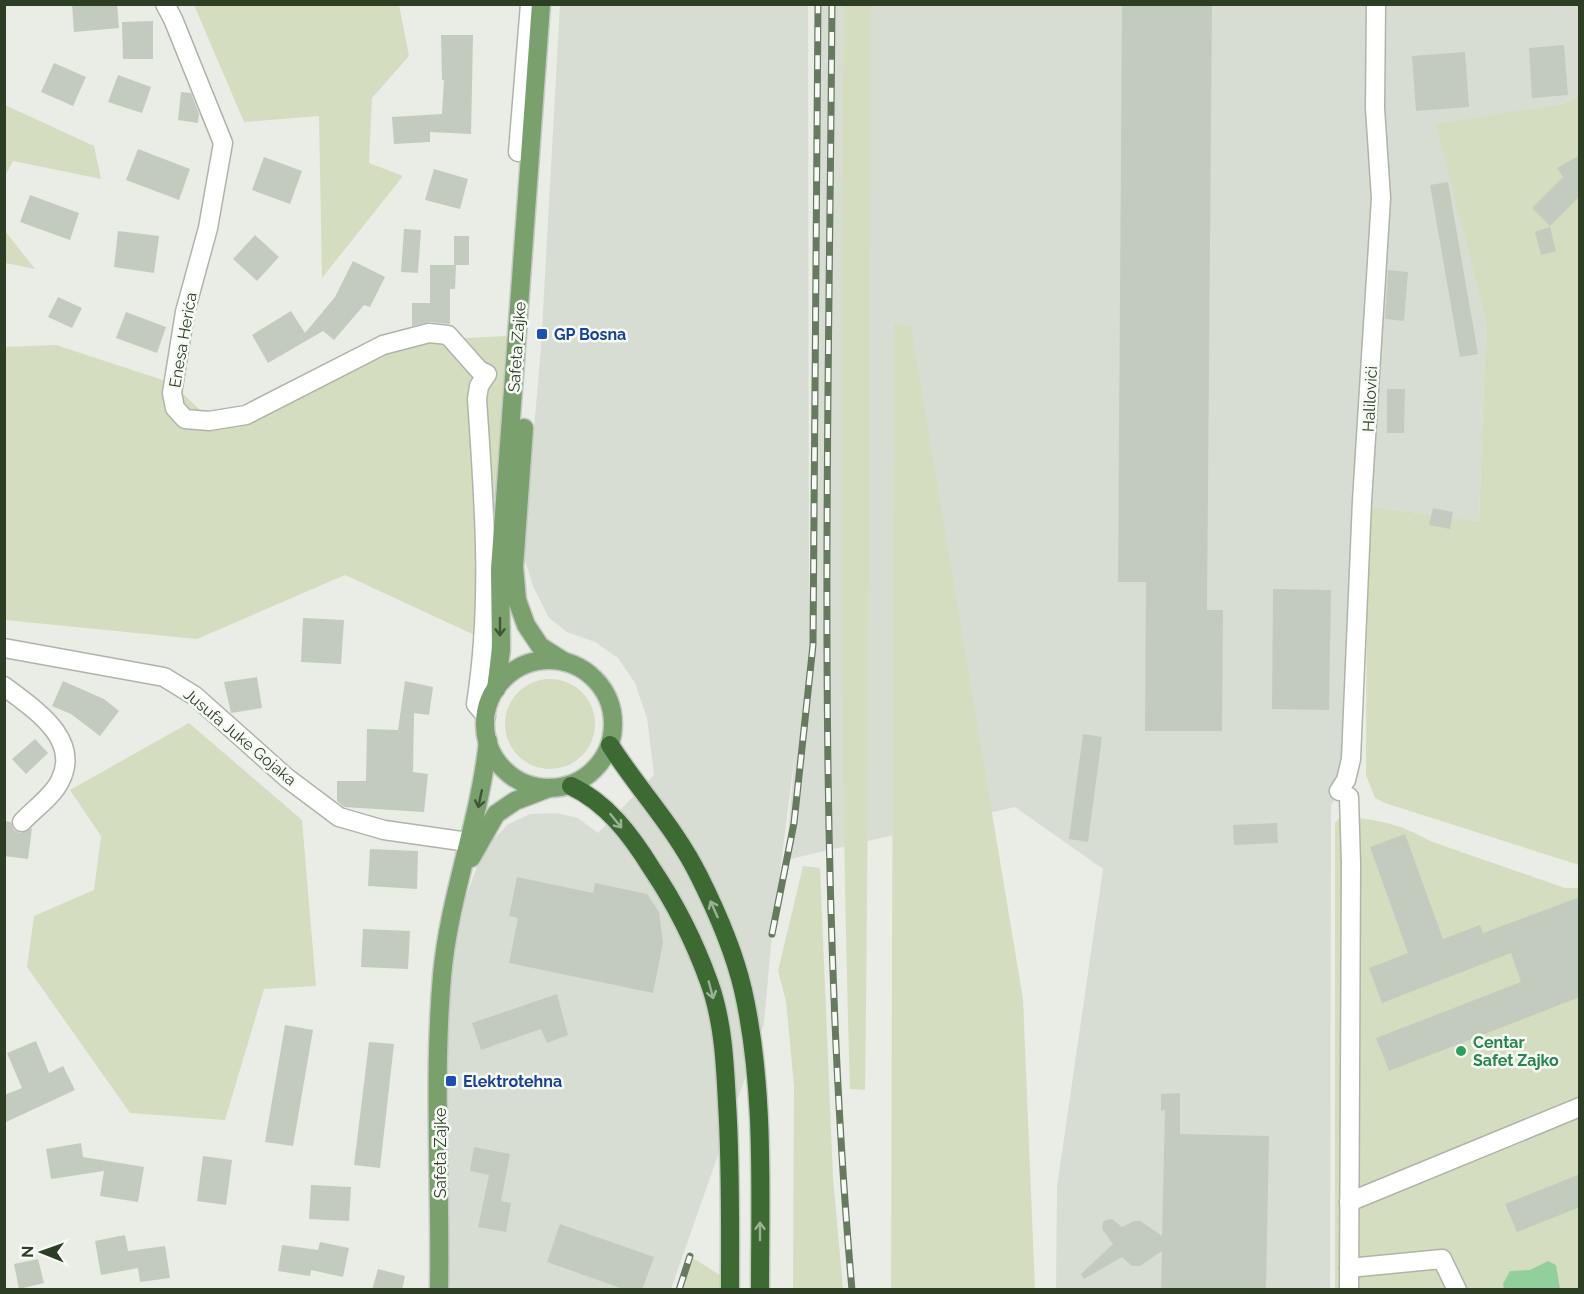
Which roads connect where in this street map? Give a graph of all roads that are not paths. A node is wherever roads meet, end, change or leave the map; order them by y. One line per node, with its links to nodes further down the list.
1 (165, 4): 7 (street, Enesa Herića)
2 (530, 4): 6 (street)
3 (541, 4): 8 (main road, Safeta Zajke)
4 (553, 4): 10 (main road, Safeta Zajke)
5 (1376, 4): 22 (street, Halilovići)
6 (518, 152)
7 (487, 374): 8 (street); 13 (street)
8 (515, 380): 12 (main road, Safeta Zajke, one-way to 12)
9 (4, 648): 19 (street, Jusufa Juke Gojaka)
10 (565, 662): 12 (main road, Safeta Zajke); 15 (main road, Safeta Zajke)
11 (4, 686): 18 (street)
12 (496, 689): 13 (main road, Safeta Zajke)
13 (486, 716): 14 (main road, Safeta Zajke)
14 (488, 741): 17 (main road, Safeta Zajke); 19 (main road, Safeta Zajke, one-way to 19)
15 (610, 745): 16 (main road); 26 (highway, one-way to 15)
16 (571, 786): 17 (main road, Safeta Zajke); 25 (highway, one-way to 25)
17 (549, 788): 20 (main road, Safeta Zajke)
18 (22, 822)
19 (468, 842): 20 (main road, Safeta Zajke)
20 (462, 875): 24 (main road, Safeta Zajke)
21 (1580, 1107): 22 (street)
22 (1349, 1202): 23 (street)
23 (1349, 1268): 27 (street); 28 (street)
24 (439, 1290)
25 (730, 1290)
26 (760, 1290)
27 (1349, 1290)
28 (1457, 1290)

